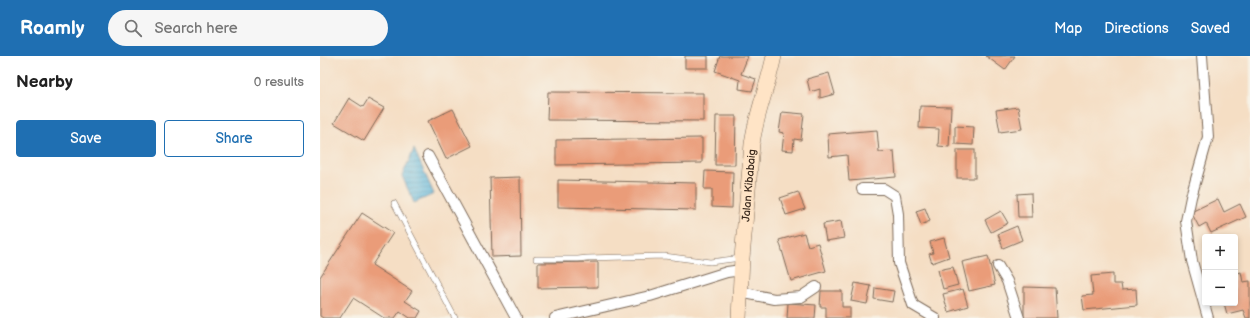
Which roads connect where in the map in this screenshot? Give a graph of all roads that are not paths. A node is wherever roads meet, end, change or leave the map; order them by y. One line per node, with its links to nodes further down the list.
1 (774, 56): 7 (street, Jalan Kibabaig)
2 (1202, 56): 17 (street)
3 (428, 156): 12 (street)
4 (862, 189): 15 (street)
5 (394, 203): 11 (lane)
6 (536, 259): 7 (lane)
7 (742, 264): 10 (street, Jalan Kibabaig); 13 (street)
8 (998, 266): 16 (street)
9 (816, 287): 10 (street)
10 (740, 292): 14 (street, Jalan Kibabaig)
11 (455, 318)
12 (516, 318)
13 (555, 318)
14 (739, 318)
15 (935, 318)
16 (1019, 318)
17 (1208, 318)

